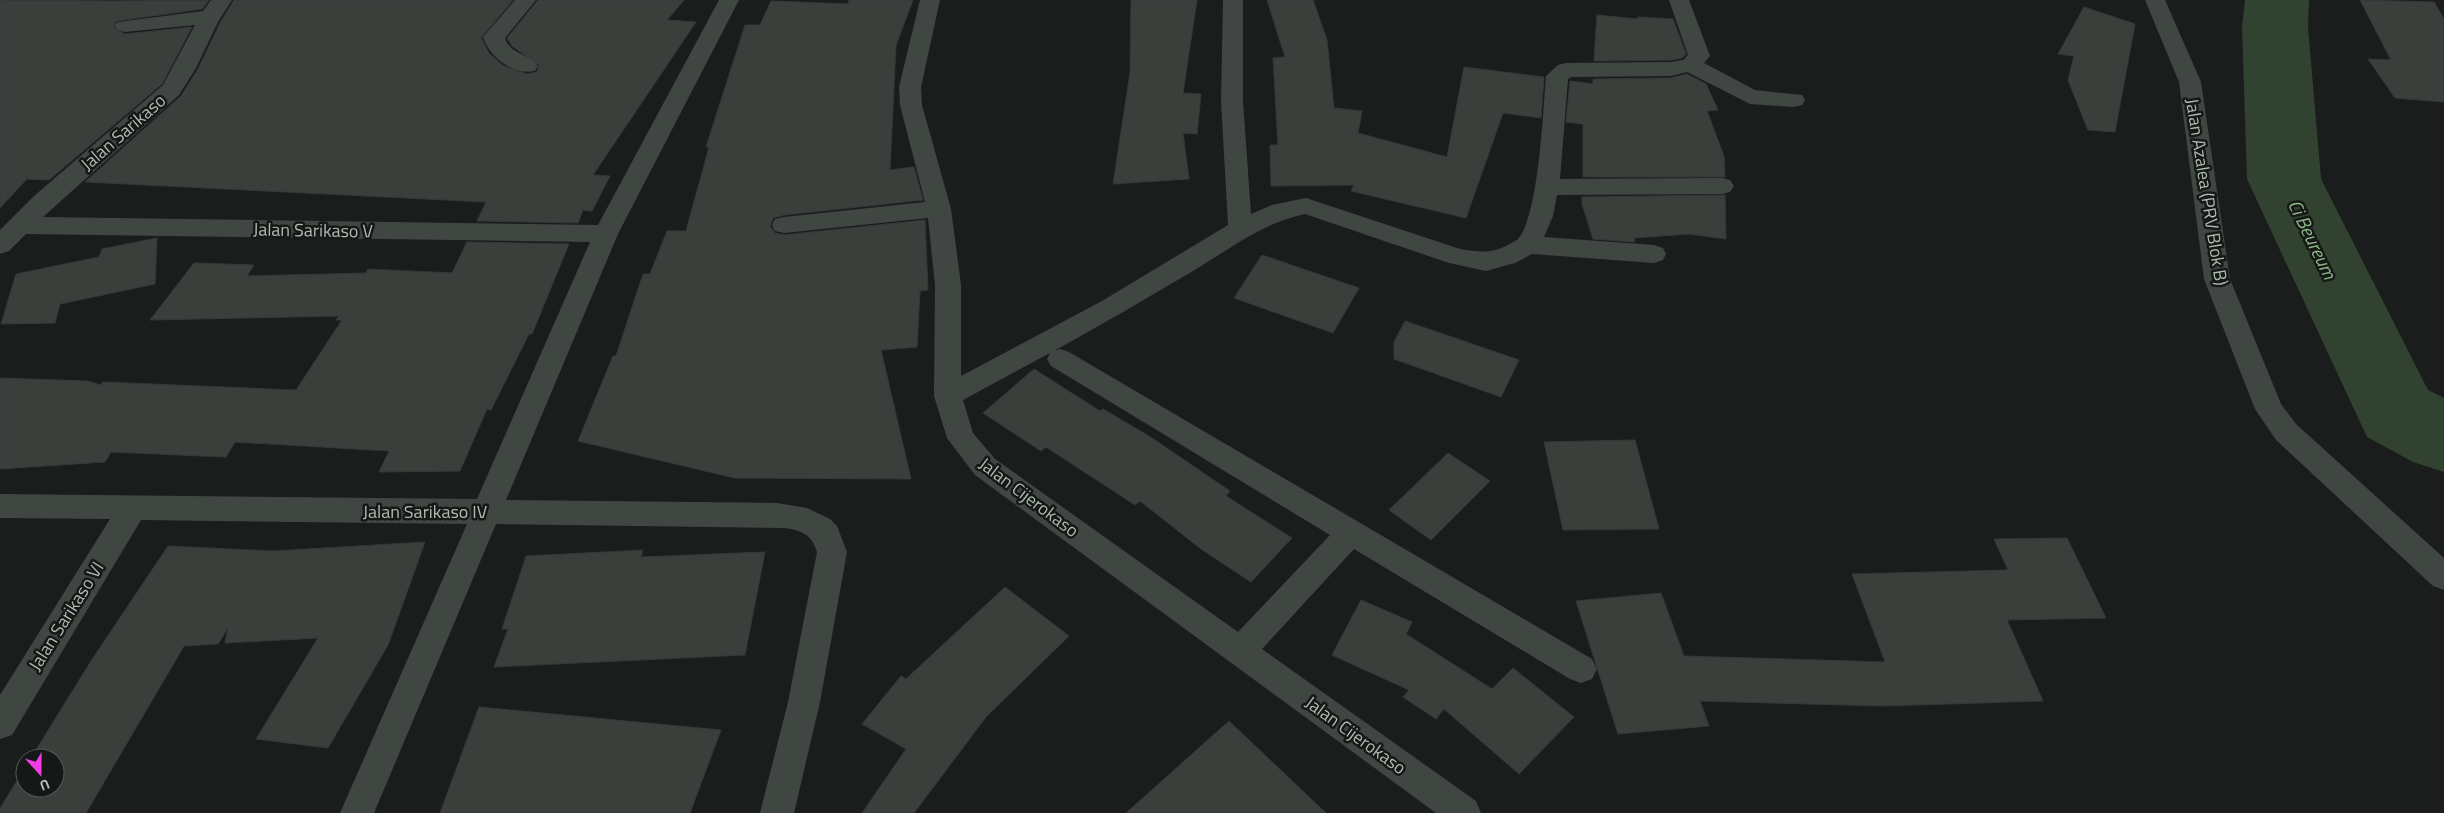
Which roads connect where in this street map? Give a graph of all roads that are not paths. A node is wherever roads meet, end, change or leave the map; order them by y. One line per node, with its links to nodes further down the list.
1 (526, 0): 10 (street)
2 (729, 0): 18 (street)
3 (930, 0): 14 (street, Jalan Cijerokaso)
4 (1233, 0): 17 (street)
5 (1679, 0): 9 (street)
6 (2154, 0): 28 (street, Jalan Azalea (PRV Blok B))
7 (215, 8): 8 (street); 16 (street, Jalan Sarikaso)
8 (125, 26)
9 (1690, 65): 11 (street); 13 (street)
10 (527, 66)
11 (1794, 100)
12 (1722, 186): 13 (street)
13 (1547, 187): 20 (street)
14 (939, 209): 15 (street); 23 (street, Jalan Cijerokaso)
15 (784, 225)
16 (20, 226): 18 (street, Jalan Sarikaso V); 19 (street, Jalan Sarikaso)
17 (1240, 229): 20 (street); 23 (street)
18 (606, 234): 26 (street)
19 (0, 245)
20 (1528, 245): 21 (street)
21 (1654, 254)
22 (1060, 359): 27 (street)
23 (948, 396): 29 (street, Jalan Cijerokaso)
24 (0, 506): 25 (street, Jalan Sarikaso IV)
25 (132, 509): 26 (street, Jalan Sarikaso IV); 31 (street, Jalan Sarikaso VI)
26 (486, 511): 32 (street); 33 (street, Jalan Sarikaso IV)
27 (1351, 532): 29 (street); 30 (street)
28 (2444, 577)
29 (1240, 651): 34 (street, Jalan Cijerokaso)
30 (1581, 670)
31 (0, 724)
32 (357, 813)
33 (777, 813)
34 (1464, 813)

